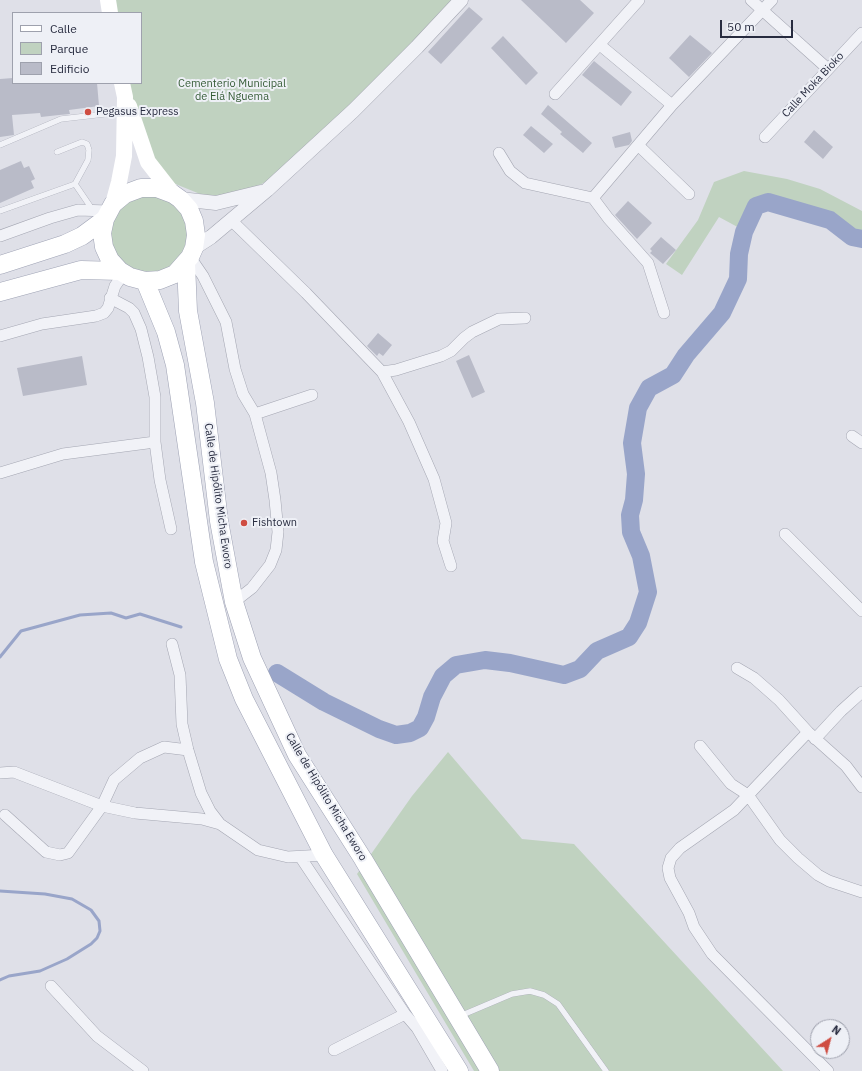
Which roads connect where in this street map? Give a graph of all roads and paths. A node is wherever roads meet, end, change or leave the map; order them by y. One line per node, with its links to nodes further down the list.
1 (108, 0): 7 (main road)
2 (461, 0): 20 (street)
3 (639, 0): 9 (street)
4 (751, 0): 6 (street)
5 (772, 0): 6 (street)
6 (762, 10): 10 (street); 13 (street)
7 (110, 12)
8 (862, 33): 10 (street, Calle Moka Bioko)
9 (600, 45): 11 (street); 13 (street)
10 (828, 69): 14 (street, Calle Moka Bioko)
11 (555, 94)
12 (124, 97): 15 (lane); 22 (main road); 25 (main road)
13 (672, 105): 16 (street)
14 (765, 137)
15 (0, 145)
16 (639, 146): 21 (street); 23 (street)
17 (57, 152): 19 (lane)
18 (499, 153): 23 (street)
19 (75, 184): 24 (lane); 25 (lane)
20 (267, 190): 22 (street); 26 (street)
21 (689, 194)
22 (176, 196): 25 (main road); 28 (main road)
23 (593, 198): 34 (street)
24 (0, 211)
25 (104, 211): 27 (street); 29 (main road); 30 (main road)
26 (232, 221): 28 (street); 37 (street)
27 (0, 236)
28 (190, 256): 31 (main road); 39 (street); 47 (main road, Calle de Hipólito Micha Eworo)
29 (0, 265)
30 (122, 272): 31 (main road); 32 (main road); 33 (street)
31 (145, 281): 61 (main road, Calle de Hipólito Micha Eworo)
32 (0, 292)
33 (110, 298): 36 (street); 41 (street)
34 (664, 313)
35 (525, 318): 37 (street)
36 (0, 336)
37 (382, 372): 46 (street)
38 (312, 395): 39 (street)
39 (255, 414): 47 (street)
40 (852, 436): 42 (street)
41 (155, 442): 43 (street); 44 (street)
42 (862, 443)
43 (0, 473)
44 (171, 529)
45 (785, 534): 48 (street)
46 (451, 566)
47 (234, 602): 66 (main road, Calle de Hipólito Micha Eworo)
48 (862, 611)
49 (172, 644): 54 (street)
50 (737, 668): 52 (street)
51 (862, 692): 52 (street)
52 (812, 735): 56 (street); 57 (street)
53 (700, 746): 57 (street)
54 (188, 750): 58 (street); 60 (street)
55 (0, 773): 58 (street)
56 (862, 787)
57 (748, 795): 63 (street); 73 (street)
58 (102, 806): 59 (street); 60 (street)
59 (5, 815)
60 (220, 824): 62 (street)
61 (324, 855): 62 (street); 70 (main road, Calle de Hipólito Micha Eworo)
62 (302, 858): 65 (street)
63 (862, 892)
64 (51, 986): 68 (street)
65 (405, 1014): 67 (street); 69 (street)
66 (458, 1017): 71 (main road, Calle de Hipólito Micha Eworo); 72 (lane)
67 (334, 1050)
68 (143, 1071)
69 (442, 1071)
70 (459, 1071)
71 (490, 1071)
72 (606, 1071)
73 (828, 1071)

